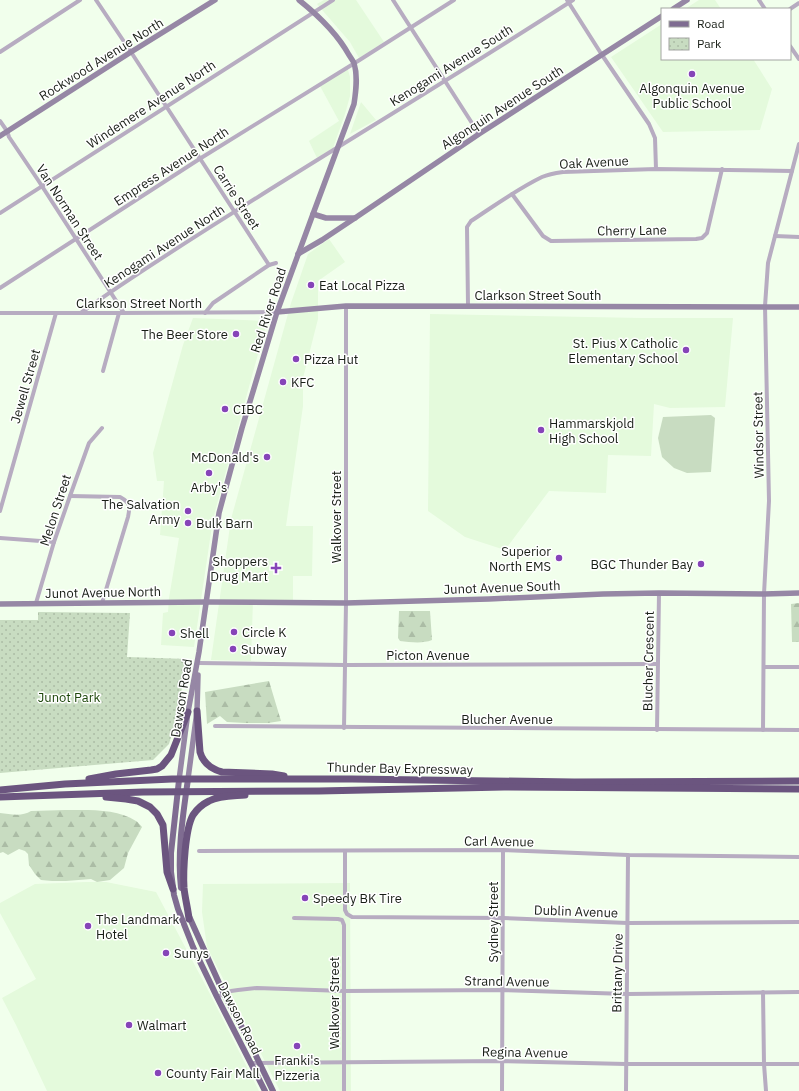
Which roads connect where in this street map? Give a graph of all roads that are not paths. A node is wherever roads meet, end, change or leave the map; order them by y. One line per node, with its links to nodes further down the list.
1 (80, 0): 15 (street)
2 (96, 0): 16 (street, Carrie Street)
3 (215, 0): 16 (main road, Rockwood Avenue North)
4 (299, 0): 11 (main road, Red River Road)
5 (333, 0): 11 (street, Windemere Avenue North)
6 (393, 0): 13 (street)
7 (454, 0): 13 (street, Empress Avenue North)
8 (687, 0): 10 (main road)
9 (570, 1): 17 (street); 20 (street, Kenogami Avenue South)
10 (675, 8)
11 (314, 12): 19 (main road, Red River Road); 21 (street, Windemere Avenue North)
12 (661, 17): 17 (main road, Algonquin Avenue South)
13 (411, 27): 19 (street, Empress Avenue North); 20 (street)
14 (791, 47): 18 (street)
15 (0, 52)
16 (131, 52): 21 (street, Carrie Street); 23 (main road, Rockwood Avenue North)
17 (602, 55): 24 (main road, Algonquin Avenue South); 29 (street)
18 (799, 59)
19 (354, 63): 27 (main road, Red River Road); 28 (street, Empress Avenue North)
20 (446, 82): 24 (street); 27 (street, Kenogami Avenue South)
21 (166, 106): 28 (street, Carrie Street); 32 (street, Windemere Avenue North)
22 (0, 121): 23 (street, Van Norman Street)
23 (7, 131): 25 (main road, Rockwood Avenue North); 32 (street, Van Norman Street)
24 (479, 134): 37 (main road, Algonquin Avenue South)
25 (0, 136)
26 (799, 144): 31 (street, Windsor Street)
27 (339, 146): 34 (street, Kenogami Avenue North); 36 (main road, Red River Road)
28 (201, 158): 34 (street, Carrie Street); 40 (street, Empress Avenue North)
29 (656, 169): 30 (street, Oak Avenue); 33 (street, Oak Avenue)
30 (722, 170): 31 (street, Oak Avenue); 33 (street, Cherry Lane)
31 (792, 171): 38 (street, Windsor Street)
32 (42, 186): 35 (street, Windemere Avenue North); 40 (street, Van Norman Street)
33 (512, 194): 46 (street, Oak Avenue)
34 (234, 212): 43 (street, Carrie Street); 45 (street, Kenogami Avenue North)
35 (0, 213)
36 (313, 214): 37 (main road); 41 (main road, Red River Road)
37 (355, 218): 41 (main road, Algonquin Avenue South)
38 (775, 236): 39 (street); 48 (street, Windsor Street)
39 (799, 237)
40 (76, 239): 44 (street, Empress Avenue North); 45 (street, Van Norman Street)
41 (298, 254): 51 (main road, Red River Road)
42 (276, 263): 43 (street)
43 (269, 265): 55 (street)
44 (0, 288)
45 (110, 292): 50 (street, Kenogami Avenue North); 54 (street, Van Norman Street)
46 (468, 305): 47 (main road, Clarkson Street South); 48 (main road, Clarkson Street South)
47 (346, 306): 51 (main road, Clarkson Street South); 68 (street, Walkover Street)
48 (765, 306): 49 (main road, Clarkson Street South); 64 (street, Windsor Street)
49 (799, 306)
50 (82, 312): 53 (street, Clarkson Street North); 54 (street, Clarkson Street North)
51 (278, 312): 55 (street, Clarkson Street North); 65 (main road, Red River Road)
52 (0, 313): 53 (street, Clarkson Street North)
53 (56, 313): 59 (street, Jewell Street)
54 (121, 313): 55 (street, Clarkson Street North); 56 (street)
55 (205, 313)
56 (102, 371)
57 (102, 428): 58 (street, Melon Street)
58 (70, 496): 61 (street, Melon Street); 67 (street)
59 (0, 511)
60 (0, 538): 61 (street)
61 (54, 542): 66 (street, Melon Street)
62 (799, 592): 64 (main road, Junot Avenue South)
63 (659, 593): 64 (main road, Junot Avenue South); 68 (main road, Junot Avenue South); 72 (street, Blucher Crescent)
64 (764, 594): 74 (street, Windsor Street)
65 (206, 602): 67 (main road, Junot Avenue North); 68 (main road, Junot Avenue South); 70 (main road, Red River Road)
66 (36, 603): 67 (main road, Junot Avenue North); 69 (main road, Junot Avenue North)
67 (102, 603)
68 (346, 603): 73 (street, Walkover Street)
69 (0, 604)
70 (199, 652): 71 (main road, Dawson Road); 77 (main road, Dawson Road)
71 (199, 663): 73 (street, Picton Avenue); 76 (main road, Dawson Road)
72 (657, 664): 73 (street, Picton Avenue); 80 (street, Blucher Crescent)
73 (345, 665): 79 (street, Walkover Street)
74 (764, 667): 75 (street); 81 (street, Windsor Street)
75 (799, 668)
76 (197, 711): 83 (main road, Dawson Road); 84 (highway)
77 (188, 712): 85 (main road, Dawson Road); 87 (highway)
78 (215, 726): 79 (street, Blucher Avenue)
79 (344, 728): 80 (street, Blucher Avenue)
80 (657, 730): 81 (street, Blucher Avenue)
81 (764, 730): 82 (street, Blucher Avenue)
82 (799, 730)
83 (188, 779): 84 (highway, Thunder Bay Expressway); 85 (highway, Thunder Bay Expressway); 91 (main road, Dawson Road)
84 (302, 779): 86 (highway, Thunder Bay Expressway)
85 (179, 780): 87 (highway, Thunder Bay Expressway); 90 (main road, Dawson Road)
86 (799, 781)
87 (65, 784): 89 (highway, Thunder Bay Expressway)
88 (799, 789): 92 (highway, Thunder Bay Expressway)
89 (0, 790)
90 (177, 791): 91 (highway, Thunder Bay Expressway); 93 (highway, Thunder Bay Expressway); 100 (main road, Dawson Road)
91 (186, 791): 92 (highway, Thunder Bay Expressway); 103 (main road, Dawson Road)
92 (297, 791): 103 (highway)
93 (70, 795): 94 (highway, Thunder Bay Expressway); 100 (highway)
94 (0, 797)
95 (200, 850): 97 (street, Carl Avenue)
96 (503, 850): 97 (street, Carl Avenue); 98 (street, Carl Avenue); 102 (street, Sydney Street)
97 (345, 851): 102 (street, Dublin Avenue)
98 (628, 855): 99 (street, Carl Avenue); 105 (street, Brittany Drive)
99 (799, 857)
100 (173, 888): 112 (main road, Dawson Road)
101 (294, 918): 107 (street, Walkover Street)
102 (503, 918): 105 (street, Dublin Avenue); 106 (street, Sydney Street)
103 (189, 919): 110 (main road, Dawson Road)
104 (799, 922): 105 (street, Dublin Avenue)
105 (628, 923): 111 (street, Brittany Drive)
106 (503, 990): 107 (street, Strand Avenue); 111 (street, Strand Avenue); 113 (street, Sydney Street)
107 (344, 991): 110 (street, Strand Avenue); 114 (street, Walkover Street)
108 (764, 992): 109 (street, Strand Avenue); 111 (street, Strand Avenue); 118 (street)
109 (799, 992)
110 (224, 994): 112 (street, Strand Avenue); 116 (main road, Dawson Road)
111 (627, 994): 117 (street, Brittany Drive)
112 (217, 997): 115 (main road, Dawson Road)
113 (502, 1061): 114 (street, Regina Avenue); 117 (street, Regina Avenue); 123 (street, Sydney Street)
114 (343, 1062): 116 (street, Regina Avenue); 122 (street, Walkover Street)
115 (250, 1063): 116 (street, Regina Avenue); 120 (main road, Dawson Road)
116 (259, 1063): 121 (main road, Dawson Road)
117 (626, 1064): 118 (street, Regina Avenue); 124 (street, Brittany Drive)
118 (764, 1064): 119 (street, Regina Avenue); 125 (street)
119 (799, 1064)
120 (265, 1091)
121 (273, 1091)
122 (344, 1091)
123 (502, 1091)
124 (626, 1091)
125 (766, 1091)

